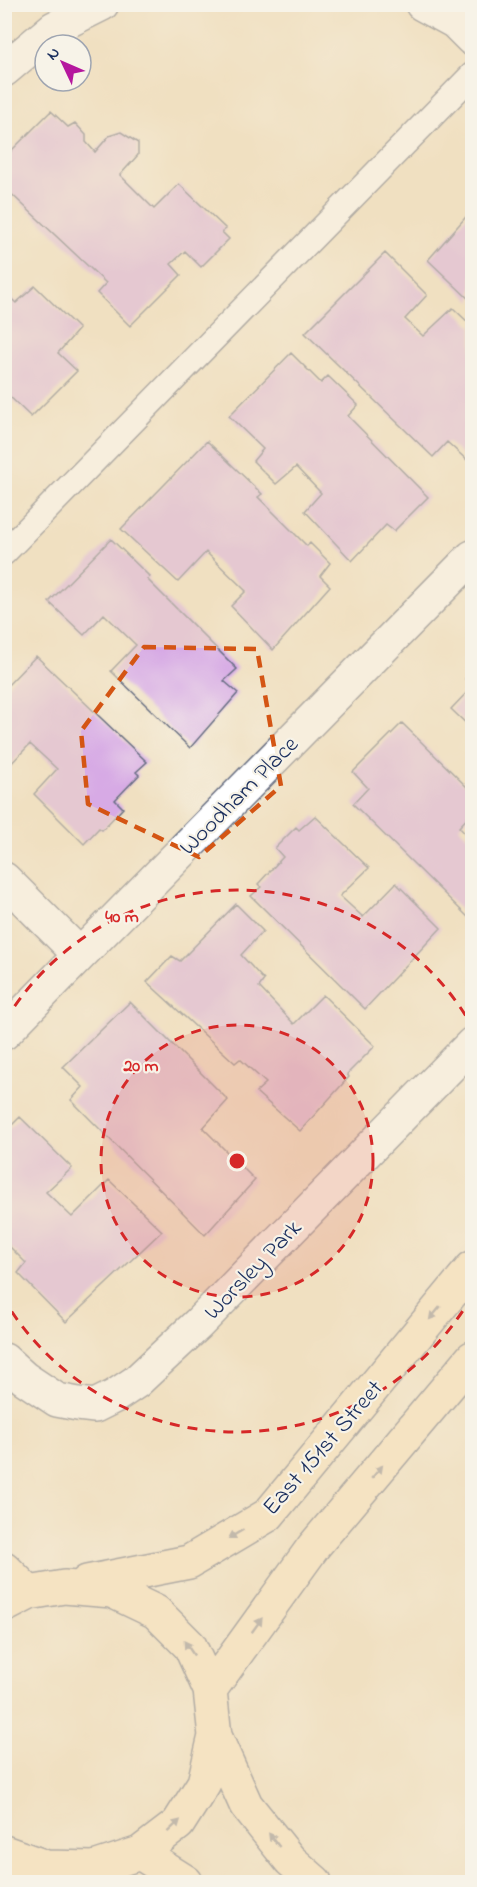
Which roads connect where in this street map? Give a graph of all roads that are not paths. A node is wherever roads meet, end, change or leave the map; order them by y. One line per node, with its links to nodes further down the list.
1 (102, 4): 4 (street)
2 (422, 4): 3 (street)
3 (472, 39)
4 (4, 70)
5 (472, 75): 6 (lane)
6 (4, 553)
7 (472, 557): 9 (street, Woodham Place)
8 (4, 879): 9 (street)
9 (80, 955): 10 (street, Woodham Place)
10 (4, 1034)
11 (472, 1044): 14 (street, Worsley Park)
12 (472, 1268): 16 (street, East 151st Street, one-way to 16)
13 (472, 1358): 18 (street, one-way to 13)
14 (4, 1360)
15 (4, 1568): 17 (street)
16 (64, 1587): 17 (street); 18 (street, one-way to 16)
17 (17, 1600)
18 (210, 1689): 19 (street)
19 (215, 1736): 21 (street, one-way to 19); 25 (street, one-way to 19)
20 (4, 1852): 22 (street)
21 (140, 1853): 22 (street); 24 (street)
22 (45, 1867): 23 (street)
23 (4, 1882)
24 (186, 1882)
25 (315, 1882)

